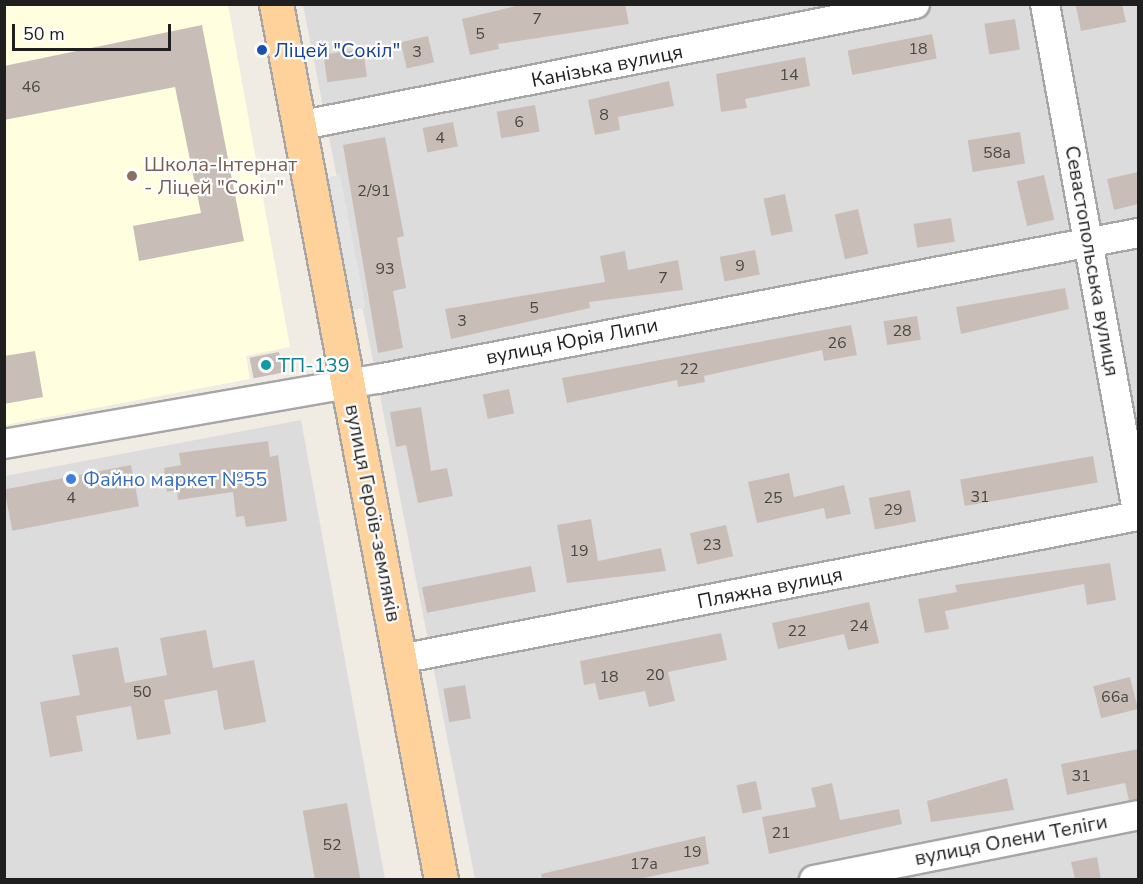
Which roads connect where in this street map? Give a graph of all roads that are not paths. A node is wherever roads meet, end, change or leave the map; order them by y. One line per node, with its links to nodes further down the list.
1 (276, 4): 4 (main road, вулиця Героїв-земляків)
2 (915, 4): 4 (street, Канізька вулиця)
3 (1045, 4): 6 (street, Севастопольська вулиця)
4 (298, 126): 7 (main road, вулиця Героїв-земляків)
5 (1138, 233): 6 (street, вулиця Юрія Липи)
6 (1089, 242): 7 (street, вулиця Юрія Липи); 9 (street, Севастопольська вулиця)
7 (348, 383): 8 (street, вулиця Юрія Липи); 10 (main road, вулиця Героїв-земляків)
8 (4, 444)
9 (1138, 516): 10 (street, Пляжна вулиця)
10 (400, 659): 12 (main road, вулиця Героїв-земляків)
11 (1138, 815): 13 (street, вулиця Олени Теліги)
12 (441, 879)
13 (814, 879)

